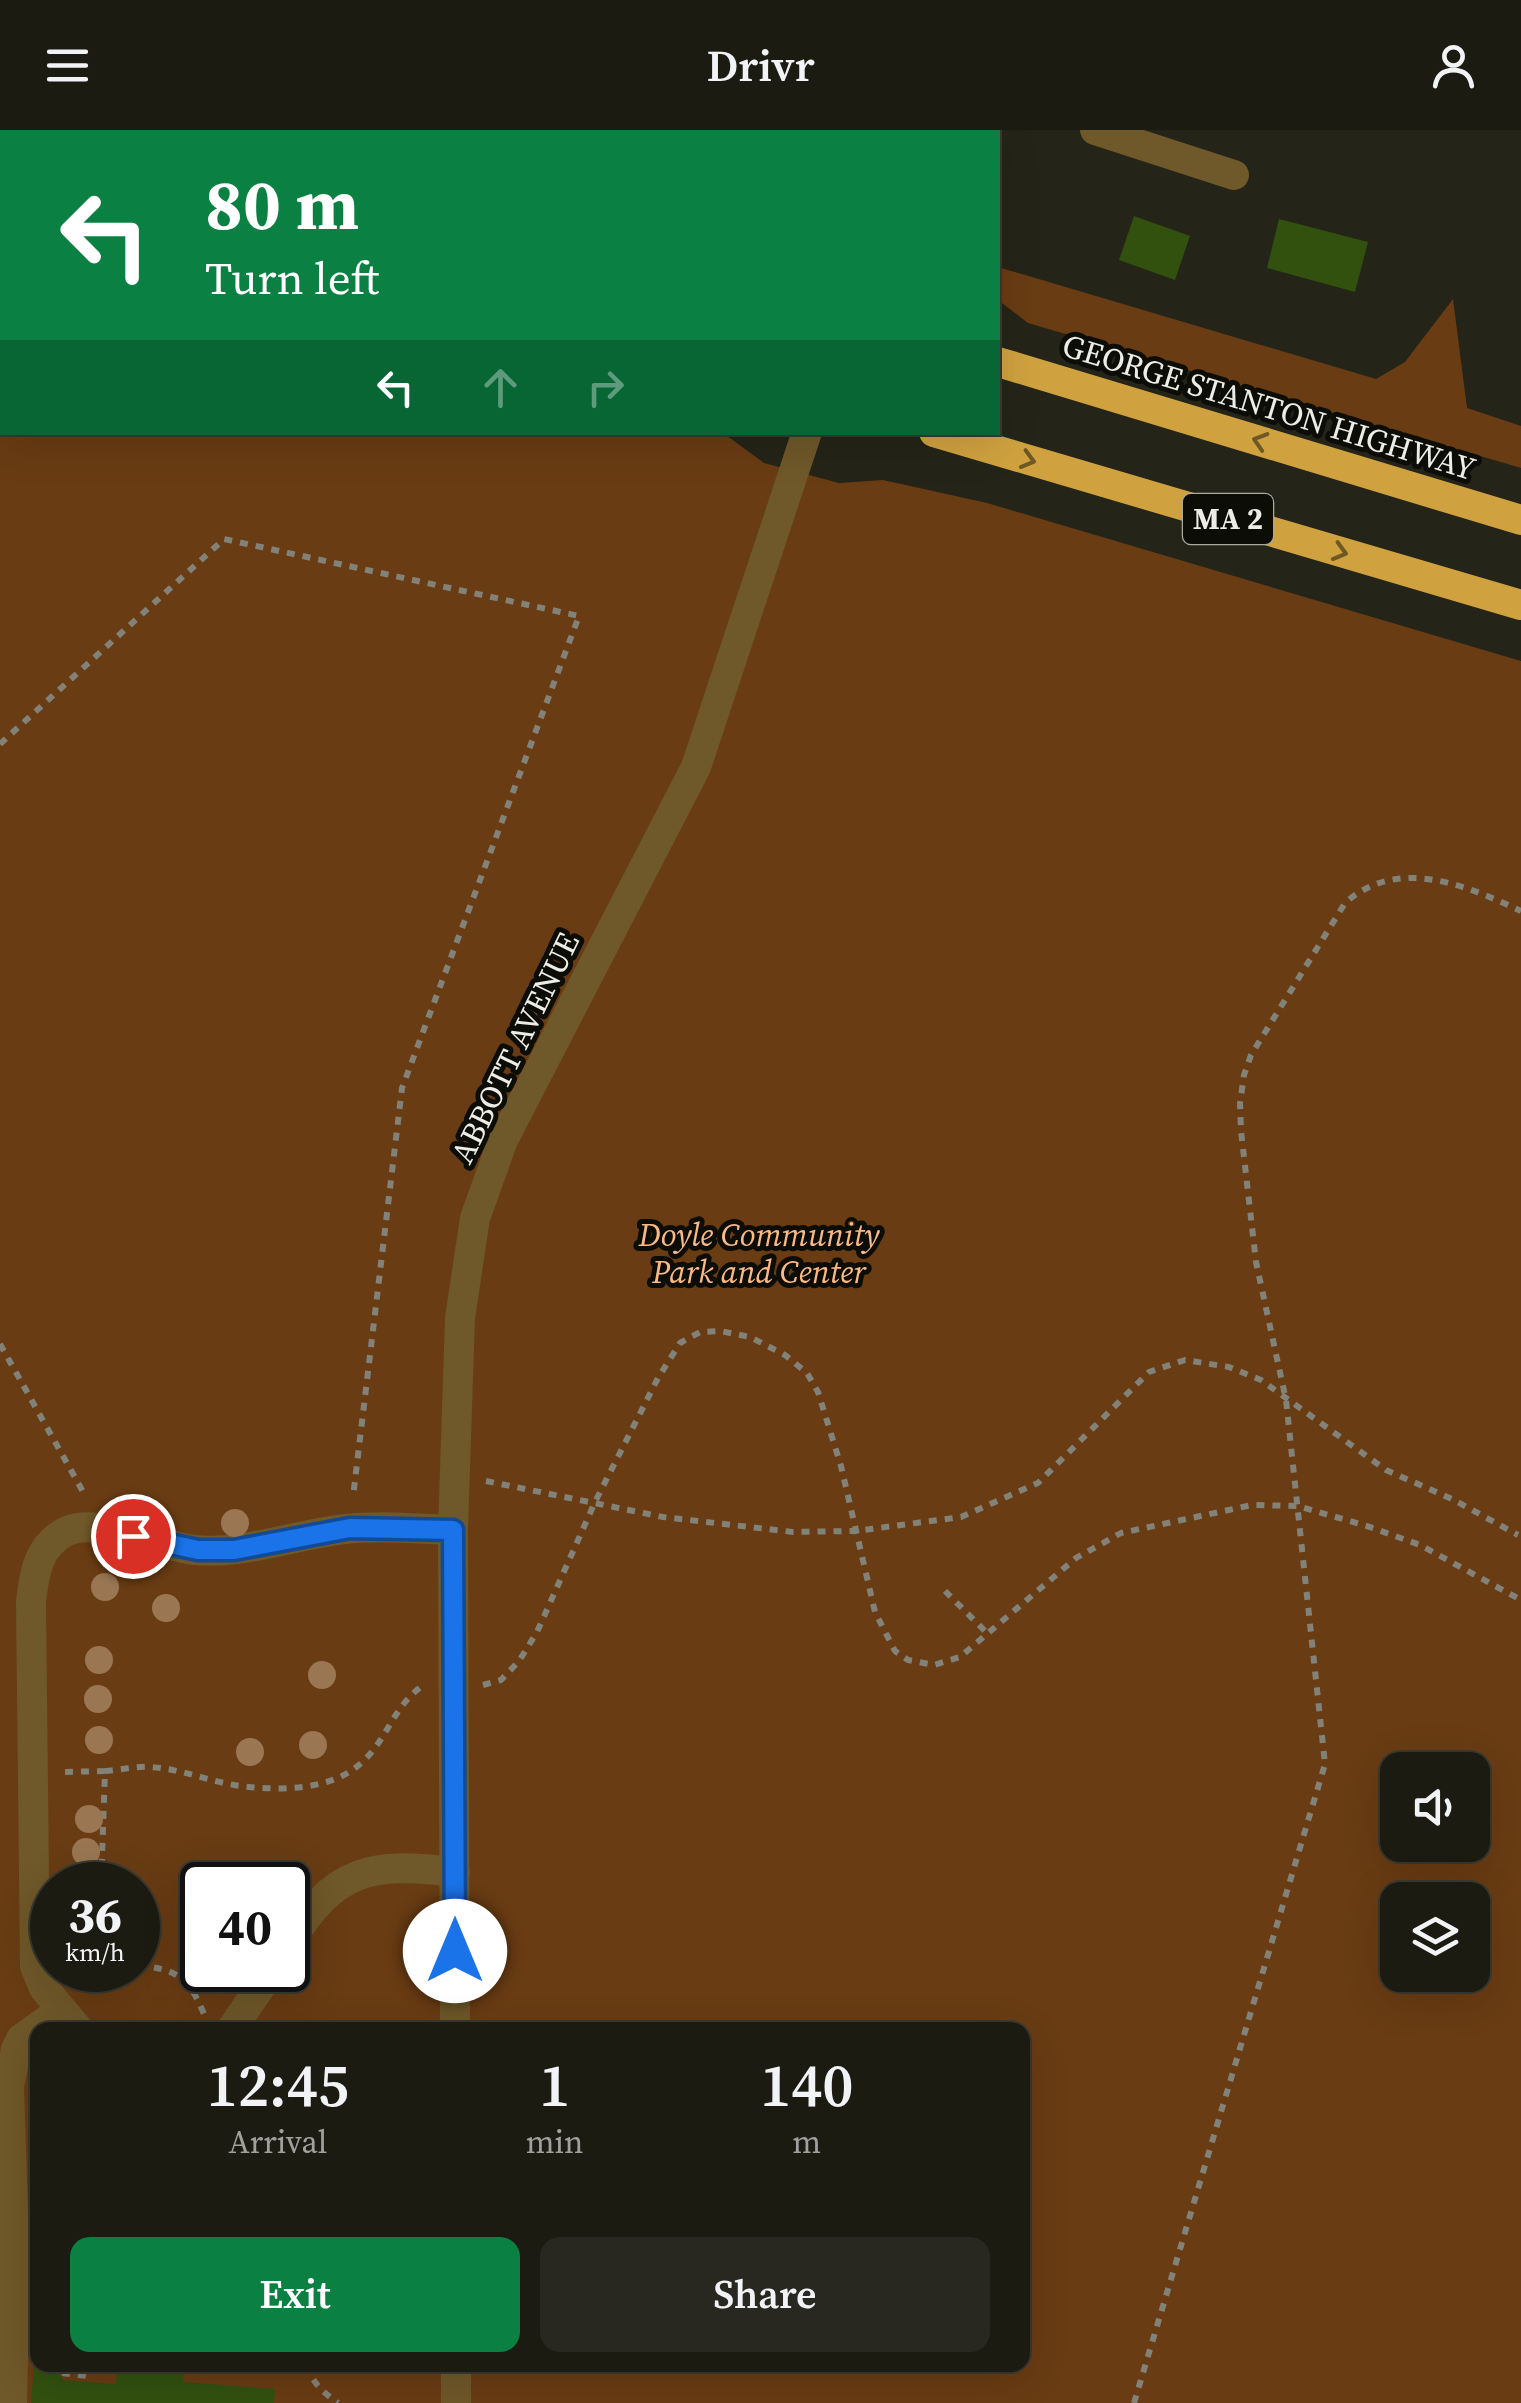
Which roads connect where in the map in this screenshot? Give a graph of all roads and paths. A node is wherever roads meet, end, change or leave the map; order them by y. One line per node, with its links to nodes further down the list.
1 (1095, 130): 2 (street)
2 (1234, 175)
3 (1000, 363): 6 (highway, GEORGE STANTON HIGHWAY / MA 2, one-way to 3)
4 (807, 435): 13 (street, ABBOTT AVENUE)
5 (944, 435): 7 (highway, MA 2, one-way to 7)
6 (1521, 520)
7 (1521, 604)
8 (0, 744): 17 (path)
9 (1521, 912): 12 (path)
10 (0, 1344): 11 (path)
11 (3, 1356): 16 (path)
12 (1286, 1400): 15 (path); 19 (path); 20 (path)
13 (455, 1475): 14 (path); 18 (street, ABBOTT AVENUE)
14 (595, 1502): 19 (path); 19 (path); 25 (path)
15 (1298, 1506): 22 (path); 23 (path); 45 (path)
16 (104, 1528): 17 (street); 27 (street)
17 (350, 1528): 18 (street)
18 (453, 1530): 29 (street, ABBOTT AVENUE)
19 (856, 1531): 23 (path)
20 (1518, 1536)
21 (945, 1591): 23 (path)
22 (1521, 1600)
23 (989, 1635)
24 (438, 1686): 26 (path)
25 (477, 1686)
26 (105, 1771): 27 (path); 28 (path)
27 (32, 1772): 33 (street)
28 (102, 1862)
29 (455, 1872): 30 (street); 36 (street, ABBOTT AVENUE)
30 (310, 1913)
31 (160, 1969): 34 (path)
32 (252, 1992): 35 (street)
33 (69, 2020)
34 (215, 2022)
35 (224, 2022)
36 (455, 2022)
37 (30, 2035): 42 (street)
38 (87, 2372): 41 (path)
39 (309, 2372): 43 (path)
40 (456, 2372): 44 (street)
41 (62, 2373)
42 (12, 2403)
43 (338, 2403)
44 (456, 2403)
45 (1134, 2403)

